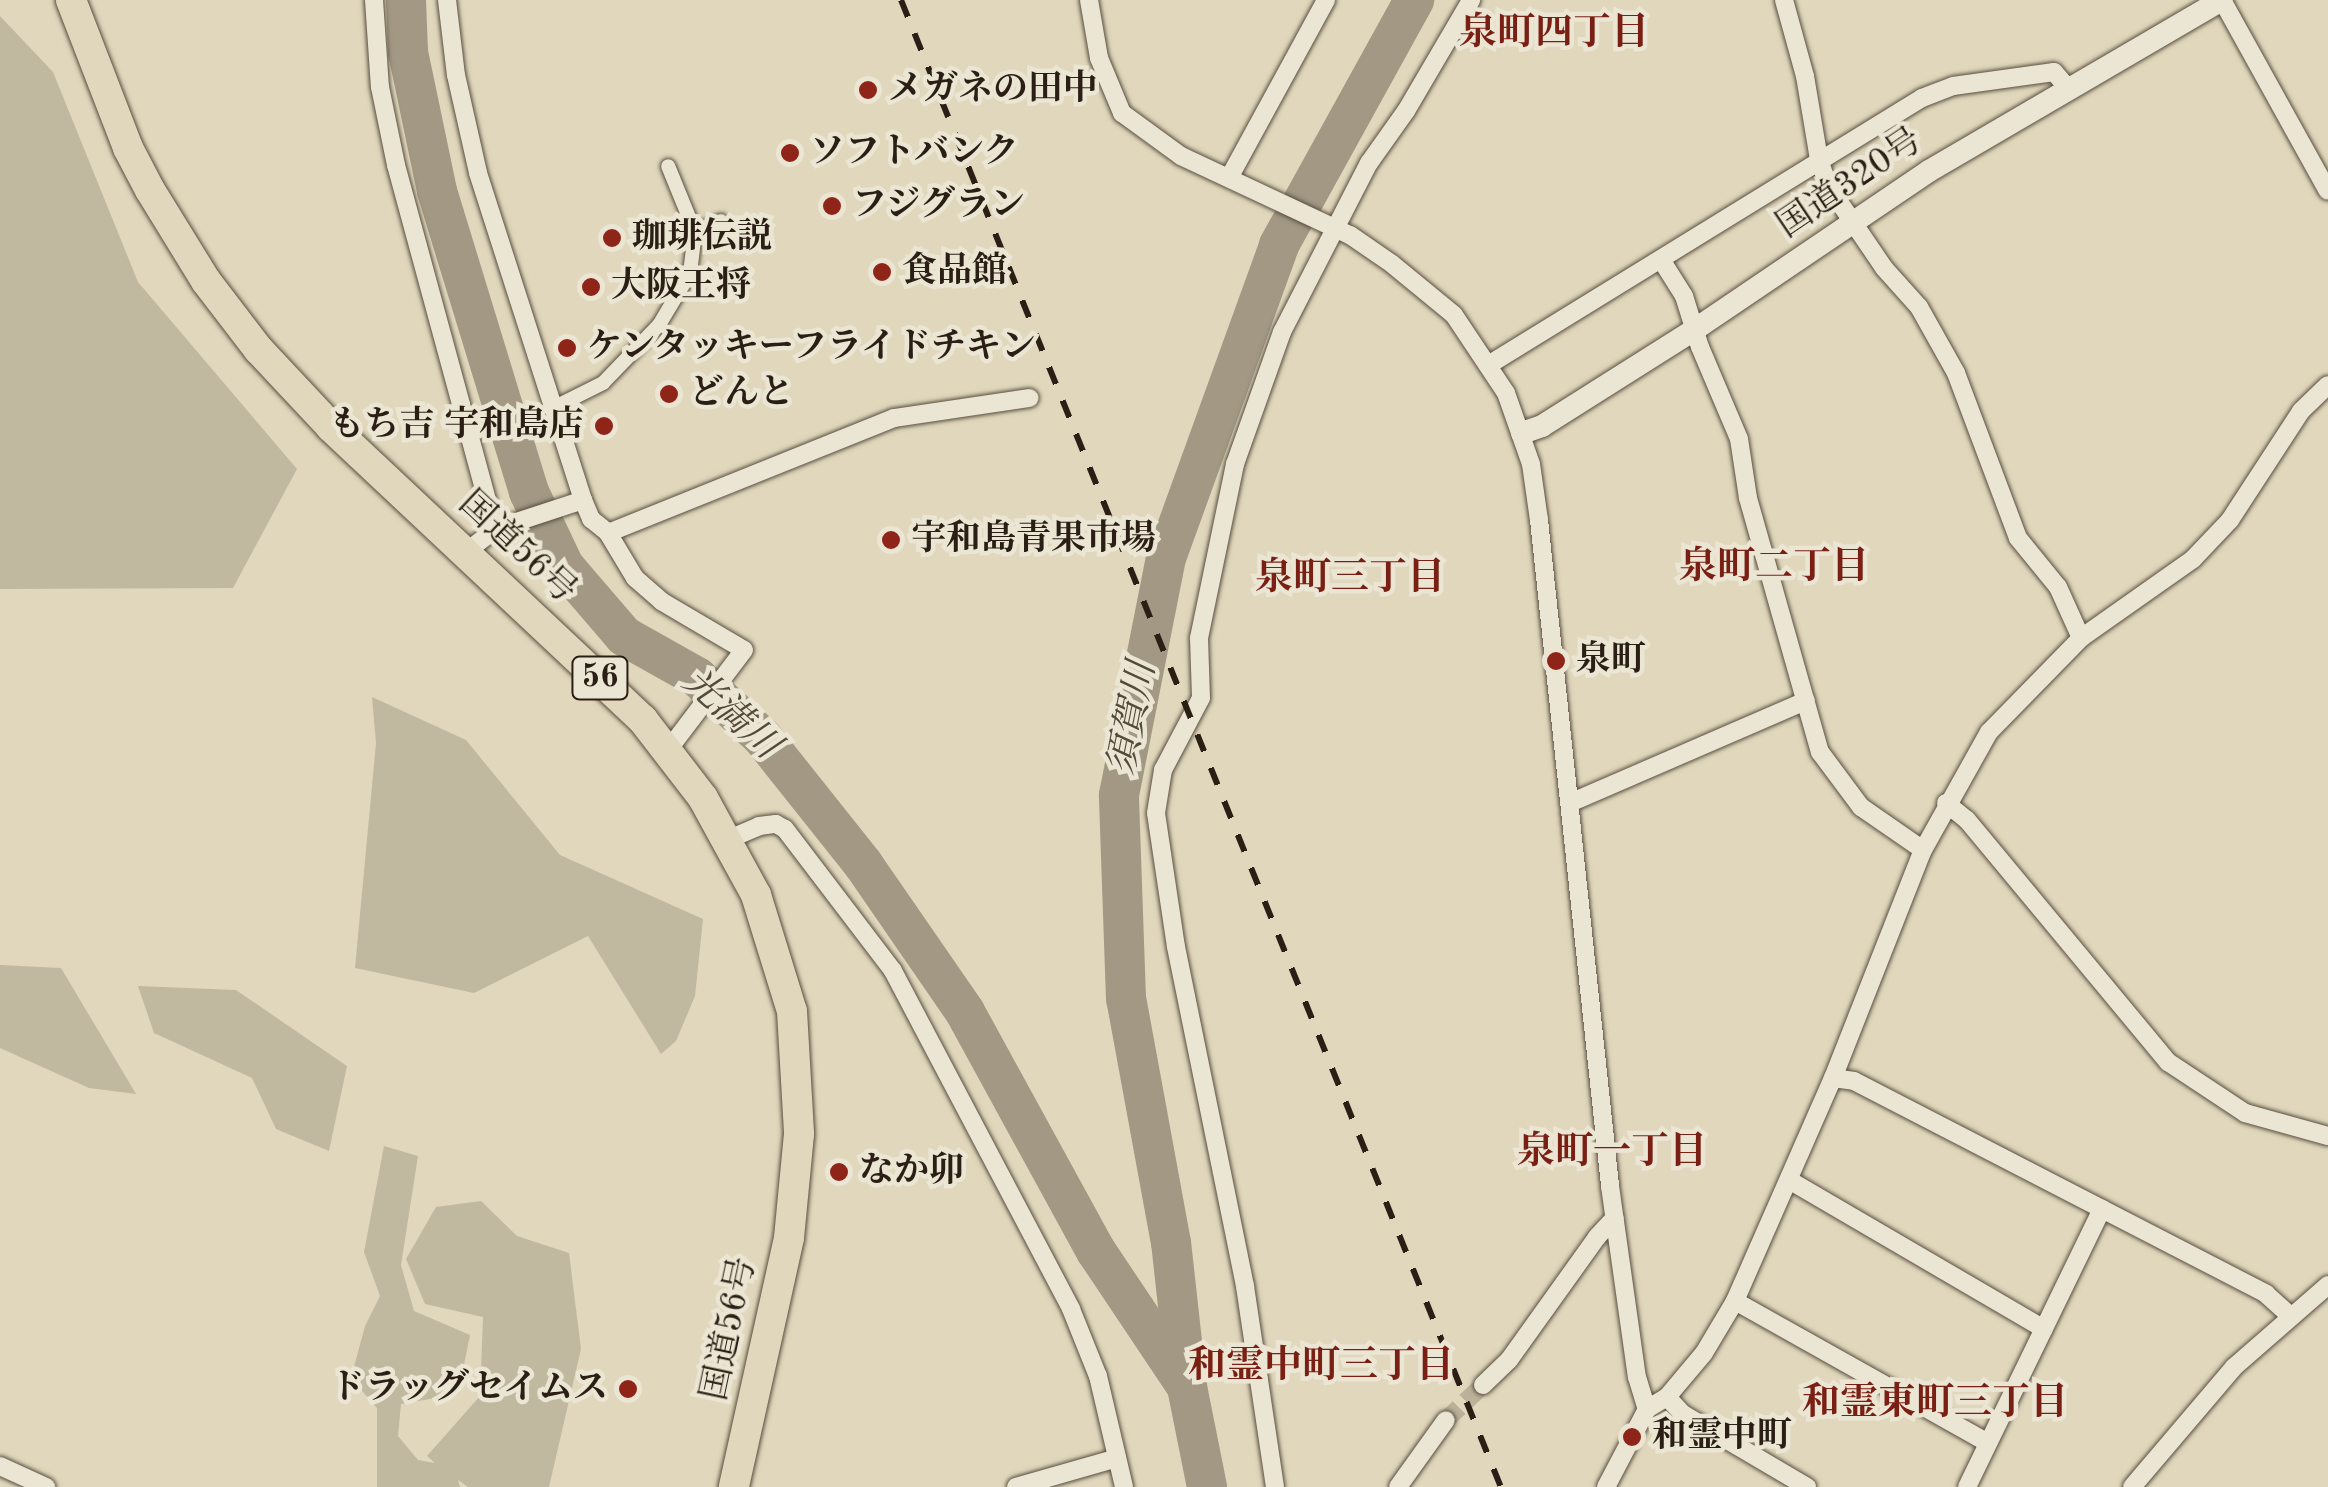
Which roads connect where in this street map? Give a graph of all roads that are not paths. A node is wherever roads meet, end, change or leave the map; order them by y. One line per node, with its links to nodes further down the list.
1 (71, 0): 28 (highway, 国道56号 / 56)
2 (374, 0): 26 (street)
3 (447, 0): 23 (street)
4 (1089, 0): 12 (street)
5 (1326, 0): 12 (street)
6 (1471, 0): 15 (street)
7 (1784, 0): 10 (street)
8 (2222, 0): 9 (street, 国道320号); 13 (street)
9 (2068, 87): 10 (street); 16 (street, 国道320号)
10 (1818, 160): 16 (street); 18 (street)
11 (668, 166): 17 (street)
12 (1229, 178): 15 (street)
13 (2328, 192)
14 (721, 221): 17 (street)
15 (1327, 224): 20 (street); 56 (street)
16 (1854, 224): 19 (street, 国道320号); 29 (street)
17 (695, 232): 23 (street)
18 (1662, 260): 19 (street); 20 (street)
19 (1697, 328): 24 (street, 国道320号); 30 (street)
20 (1490, 364): 24 (street)
21 (2328, 385): 29 (street)
22 (1030, 398): 27 (street)
23 (553, 408): 25 (street)
24 (1522, 434): 32 (street)
25 (577, 503): 26 (street); 27 (street)
26 (502, 527): 28 (street)
27 (608, 533): 31 (street)
28 (466, 552): 31 (highway, 国道56号 / 56)
29 (2082, 638): 33 (street)
30 (1806, 702): 32 (street); 35 (street)
31 (668, 750): 34 (highway, 国道56号 / 56)
32 (1570, 802): 40 (street)
33 (1946, 803): 35 (street); 37 (street)
34 (729, 839): 50 (street); 53 (highway, 国道56号 / 56)
35 (1924, 850): 36 (street)
36 (1833, 1078): 38 (street); 39 (street)
37 (2328, 1136)
38 (1789, 1180): 42 (street); 44 (street)
39 (2102, 1209): 43 (street); 44 (street)
40 (1615, 1218): 45 (street); 47 (street)
41 (2328, 1284): 43 (street)
42 (1735, 1301): 46 (street); 49 (street)
43 (2289, 1314): 61 (street)
44 (2044, 1329): 49 (street)
45 (1483, 1385)
46 (1667, 1397): 47 (street); 59 (street)
47 (1647, 1408): 58 (street)
48 (1446, 1420): 57 (street)
49 (1988, 1443): 60 (street)
50 (1117, 1458): 54 (street); 55 (street)
51 (0, 1466): 52 (street)
52 (46, 1487)
53 (734, 1487)
54 (1016, 1487)
55 (1124, 1487)
56 (1276, 1487)
57 (1398, 1487)
58 (1606, 1487)
59 (1807, 1487)
60 (1967, 1487)
61 (2132, 1487)

